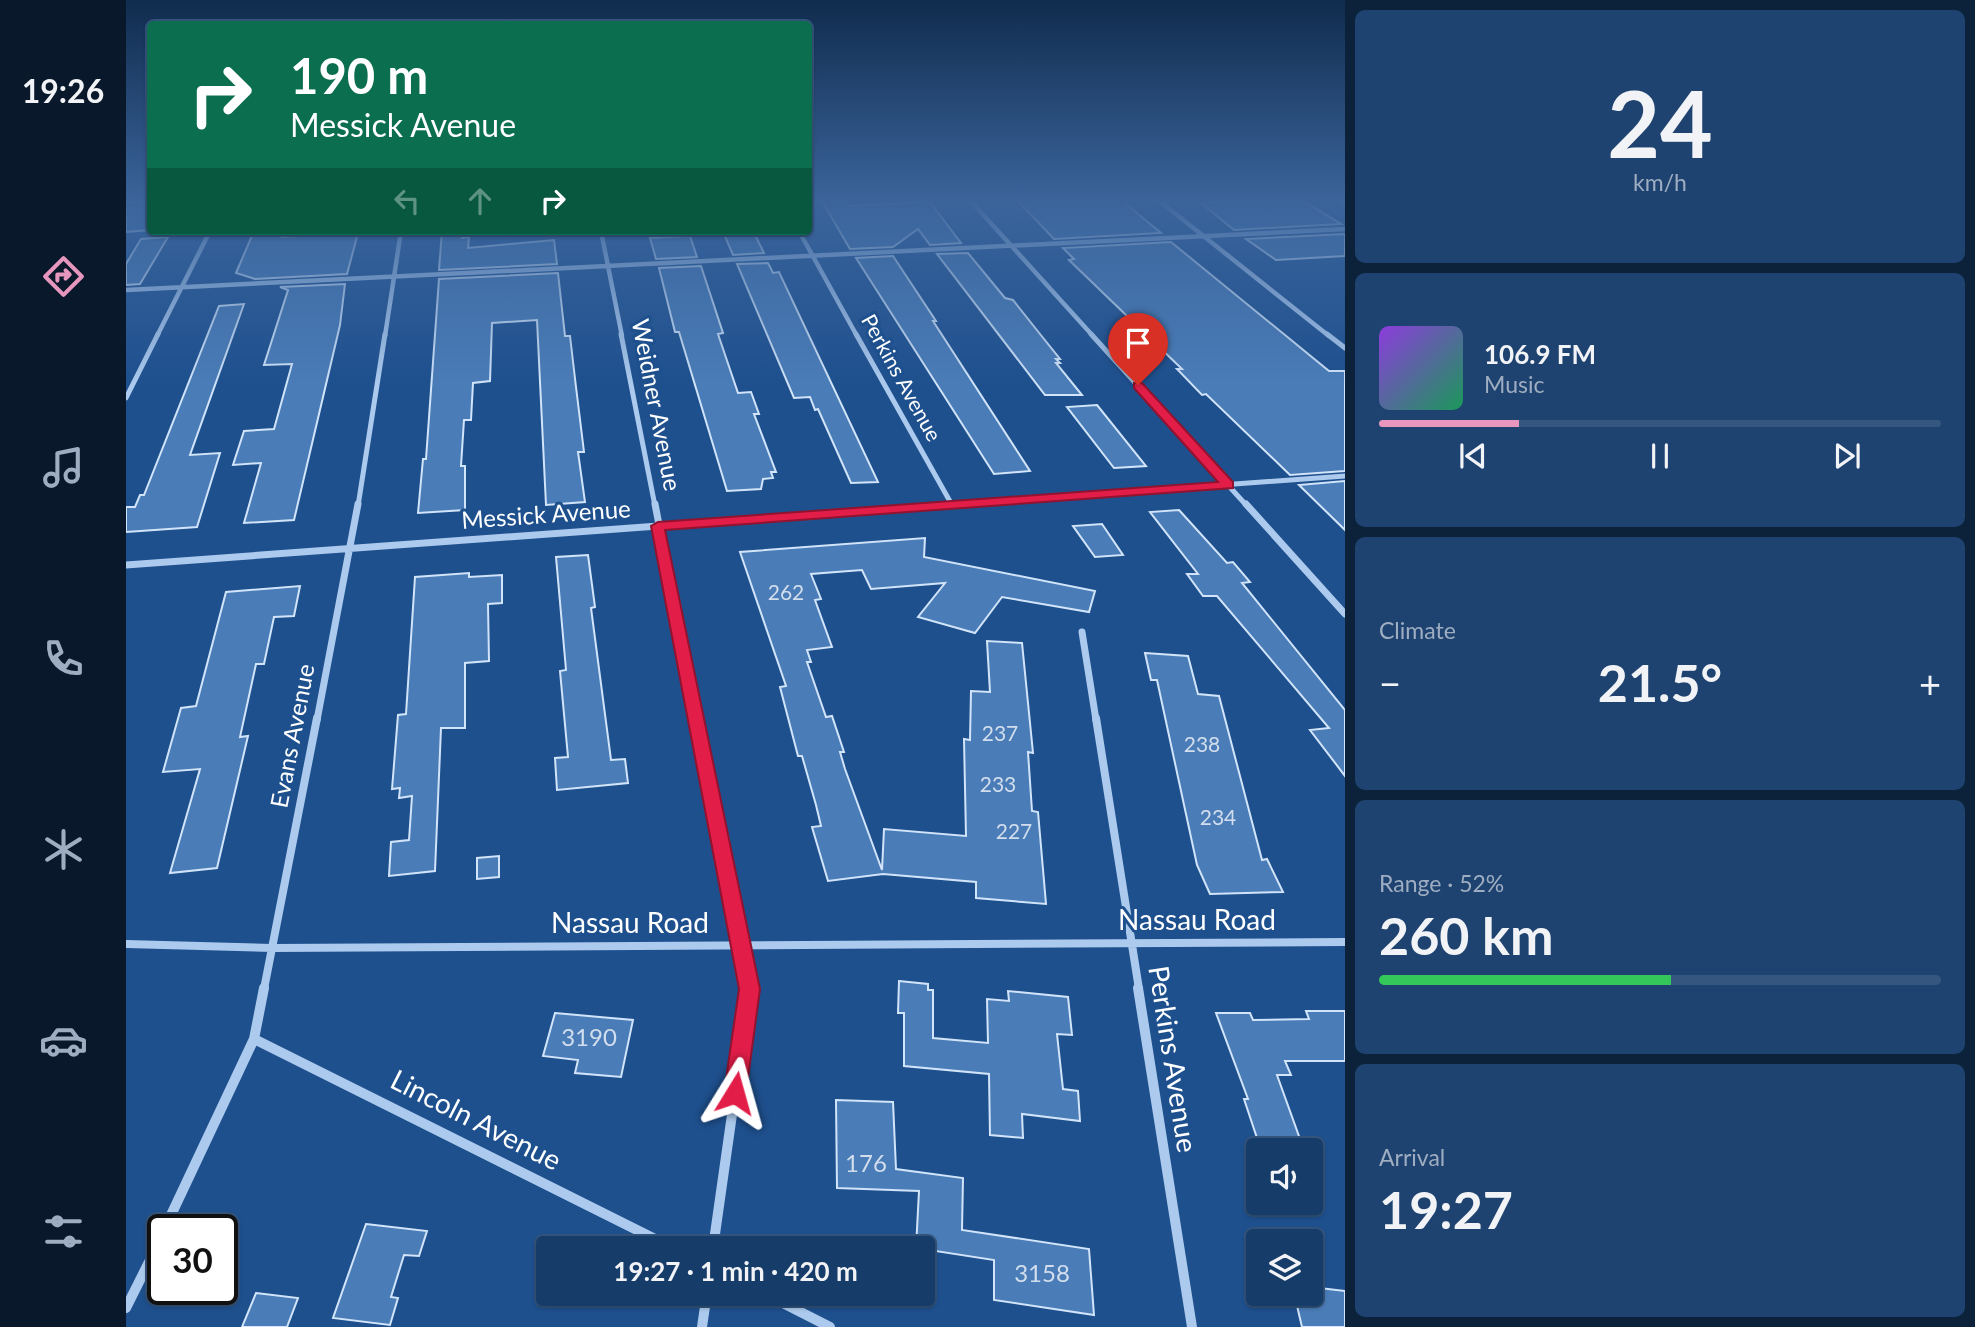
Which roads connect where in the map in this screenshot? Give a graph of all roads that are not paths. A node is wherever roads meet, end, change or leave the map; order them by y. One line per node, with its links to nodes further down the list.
1 (195, 261): 10 (street)
2 (396, 261): 9 (street, Evans Avenue)
3 (607, 261): 8 (street, Weidner Avenue)
4 (712, 261): 8 (street)
5 (816, 261): 16 (street, Perkins Avenue)
6 (1025, 261): 15 (street)
7 (1235, 261): 12 (street)
8 (608, 266): 9 (street); 17 (street, Weidner Avenue)
9 (394, 277): 10 (street); 18 (street, Evans Avenue)
10 (181, 288): 11 (street); 13 (street)
11 (126, 290)
12 (1345, 348)
13 (126, 398)
14 (1345, 476): 15 (street, Messick Avenue)
15 (1228, 485): 16 (street, Messick Avenue); 20 (street)
16 (952, 505): 17 (street, Messick Avenue)
17 (658, 526): 18 (street, Messick Avenue); 25 (street, Weidner Avenue)
18 (351, 548): 19 (street, Messick Avenue); 26 (street, Evans Avenue)
19 (126, 565)
20 (1345, 614)
21 (1082, 632): 23 (street, Perkins Avenue)
22 (1345, 942): 23 (street, Nassau Road)
23 (1132, 943): 25 (street, Nassau Road); 37 (street, Perkins Avenue)
24 (126, 944): 26 (street, Nassau Road)
25 (743, 945): 26 (street, Nassau Road); 30 (street, Weidner Avenue)
26 (272, 948): 27 (street, Evans Avenue)
27 (254, 1039): 28 (street, Evans Avenue); 29 (street, Lincoln Avenue)
28 (172, 1214)
29 (649, 1236)
30 (715, 1236)
31 (147, 1266): 34 (street, Evans Avenue)
32 (705, 1306): 35 (street)
33 (789, 1306): 36 (street)
34 (126, 1308)
35 (702, 1327)
36 (830, 1327)
37 (1192, 1327)

